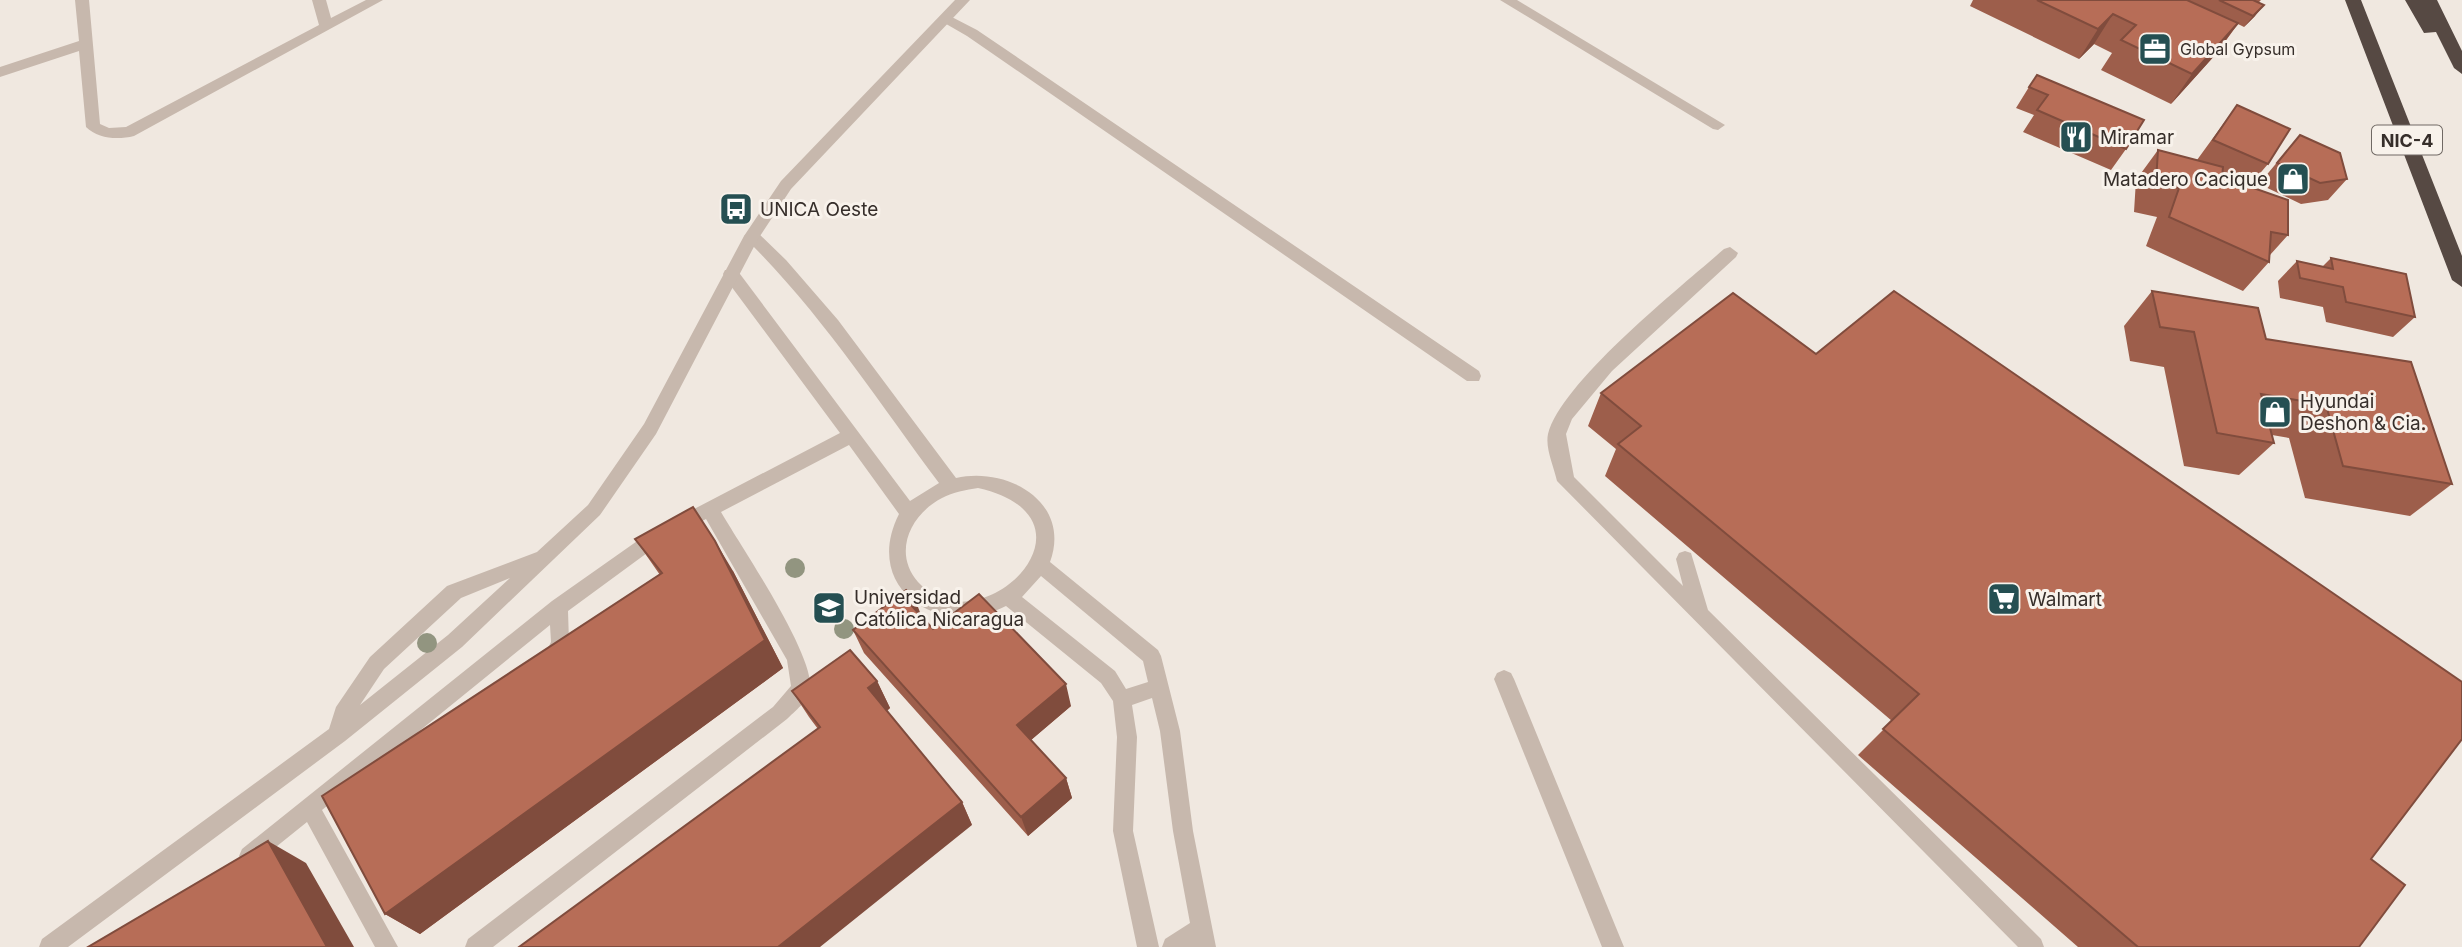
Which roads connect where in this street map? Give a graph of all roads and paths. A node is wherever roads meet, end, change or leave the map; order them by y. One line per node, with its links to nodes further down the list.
1 (82, 0): 11 (street)
2 (319, 0): 10 (street)
3 (376, 0): 10 (street)
4 (962, 0): 9 (street)
5 (1507, 0): 14 (street)
6 (2353, 0): 18 (highway, NIC-4)
7 (2413, 0): 12 (highway)
8 (2429, 0): 12 (highway)
9 (946, 19): 15 (street); 19 (street)
10 (326, 26): 11 (street)
11 (85, 44): 13 (street)
12 (2458, 56)
13 (0, 72)
14 (1718, 125)
15 (752, 236): 17 (street); 21 (street)
16 (1730, 253): 29 (street)
17 (731, 274): 20 (street); 24 (street)
18 (2462, 280)
19 (1473, 376)
20 (852, 435): 22 (street); 23 (street)
21 (951, 485): 23 (street); 26 (street)
22 (711, 511): 28 (street); 42 (street)
23 (909, 514): 27 (street)
24 (545, 556): 35 (street); 35 (street)
25 (1685, 559): 29 (street)
26 (1039, 564): 27 (street); 32 (street)
27 (1009, 598): 33 (street)
28 (559, 607): 30 (street); 36 (street)
29 (1699, 610): 46 (street)
30 (541, 675)
31 (1504, 679): 45 (street)
32 (1160, 687): 33 (street); 39 (street)
33 (1122, 699): 43 (street)
34 (438, 732): 36 (street)
35 (338, 734): 40 (street)
36 (398, 736): 37 (street)
37 (310, 807): 38 (street); 41 (street)
38 (234, 869)
39 (1202, 938): 44 (street)
40 (50, 947)
41 (387, 947)
42 (476, 947)
43 (1148, 947)
44 (1172, 947)
45 (1613, 947)
46 (2033, 947)

